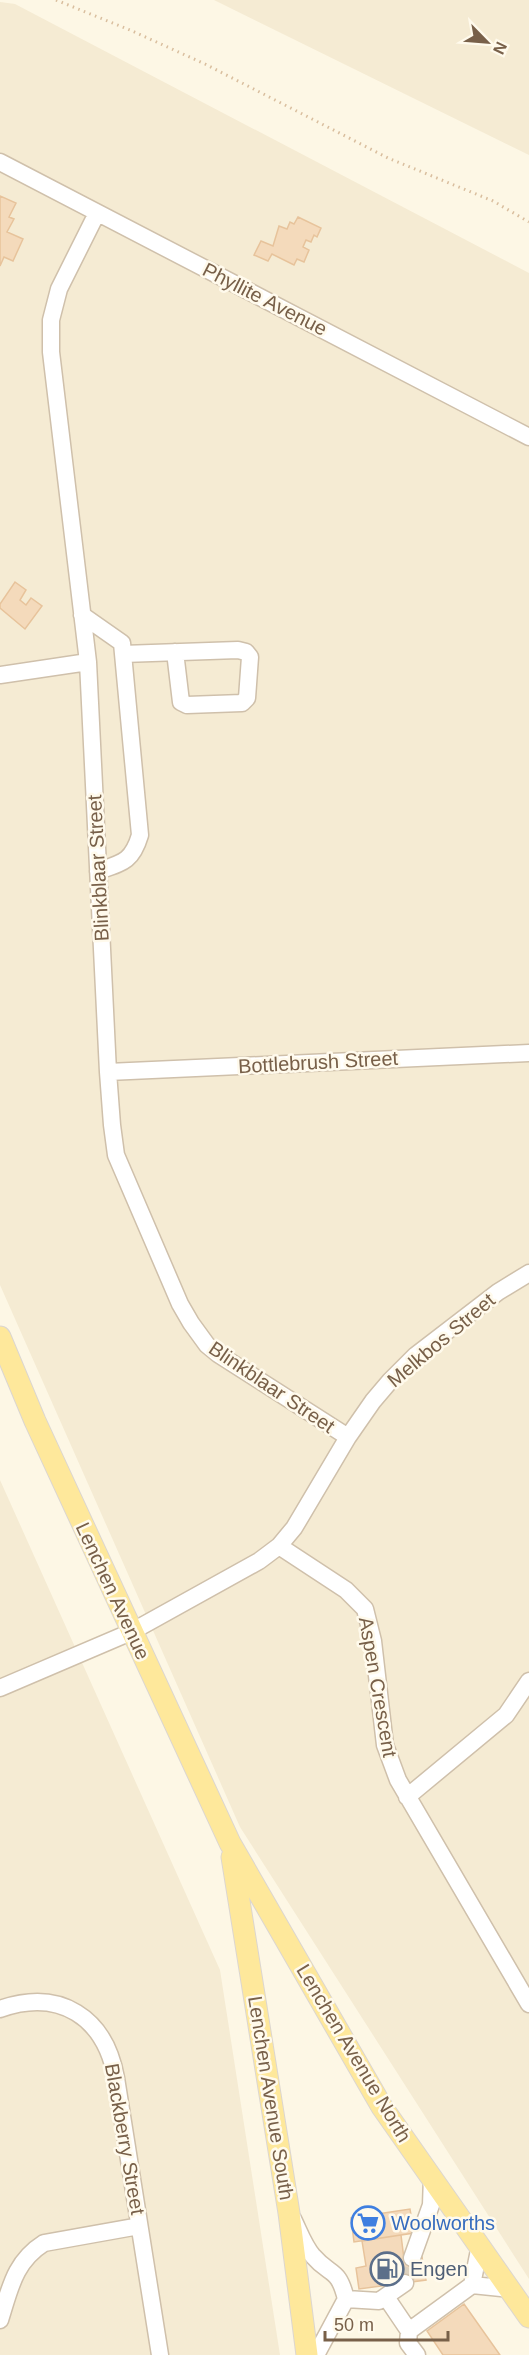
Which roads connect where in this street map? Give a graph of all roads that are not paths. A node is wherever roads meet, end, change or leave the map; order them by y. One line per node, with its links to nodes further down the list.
1 (0, 162): 2 (street, Phyllite Avenue)
2 (97, 213): 3 (street, Phyllite Avenue); 4 (street, Blinkblaar Street)
3 (529, 437)
4 (82, 615): 6 (street); 7 (street, Blinkblaar Street)
5 (175, 652): 5 (street); 6 (street)
6 (123, 654): 9 (street)
7 (88, 662): 8 (street); 9 (street, Blinkblaar Street)
8 (0, 675)
9 (98, 871): 11 (street, Blinkblaar Street)
10 (529, 1053): 11 (street, Bottlebrush Street)
11 (108, 1072): 14 (street, Blinkblaar Street)
12 (529, 1273): 14 (street, Melkbos Street)
13 (0, 1337): 16 (main road, Lenchen Avenue)
14 (348, 1437): 15 (street, Melkbos Street)
15 (279, 1546): 16 (street, Melkbos Street); 19 (street, Aspen Crescent)
16 (131, 1632): 18 (street, Melkbos Street); 20 (main road, Lenchen Avenue)
17 (529, 1681): 19 (street)
18 (0, 1688)
19 (406, 1797): 21 (street, Aspen Crescent)
20 (230, 1843): 23 (main road, Lenchen Avenue North); 24 (main road, Lenchen Avenue South)
21 (529, 2004)
22 (0, 2009): 25 (street, Blackberry Street)
23 (432, 2177): 26 (main road, Lenchen Avenue North); 27 (street)
24 (290, 2213): 32 (street); 37 (main road, Lenchen Avenue South)
25 (140, 2226): 34 (street); 36 (street, Blackberry Street)
26 (480, 2246): 29 (street); 30 (main road, Lenchen Avenue North)
27 (412, 2258)
28 (405, 2283): 31 (street)
29 (472, 2285): 30 (street); 35 (street)
30 (511, 2289): 33 (main road, Lenchen Avenue North)
31 (386, 2297): 32 (street); 35 (street)
32 (346, 2299): 38 (street)
33 (529, 2317)
34 (0, 2320)
35 (409, 2331): 39 (street)
36 (160, 2355)
37 (308, 2355)
38 (316, 2355)
39 (417, 2355)

